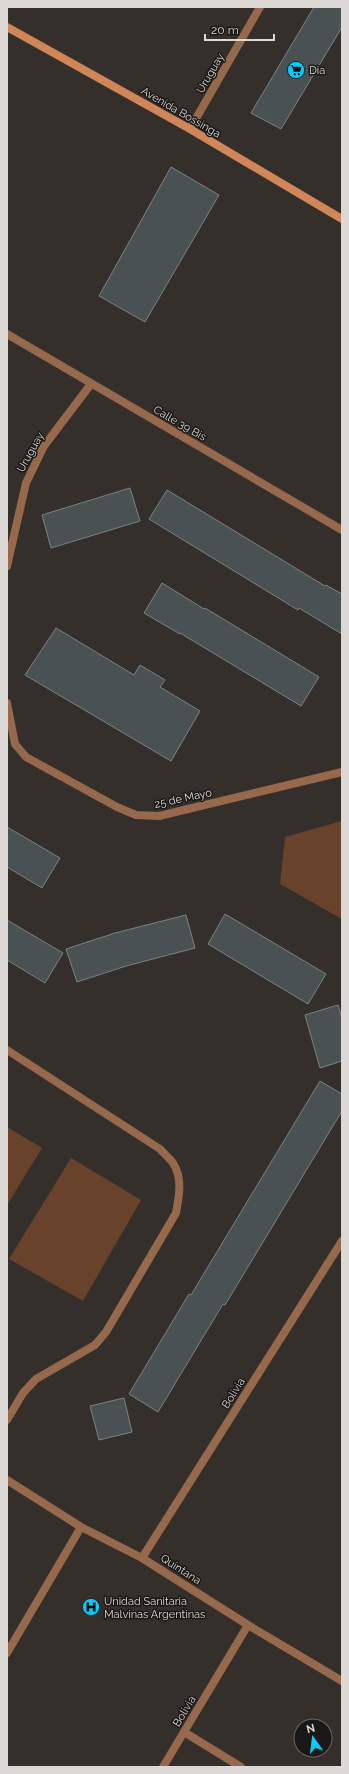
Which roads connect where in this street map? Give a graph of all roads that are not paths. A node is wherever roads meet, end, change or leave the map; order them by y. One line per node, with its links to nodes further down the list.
1 (260, 7): 3 (street, Uruguay)
2 (7, 27): 3 (main road, Avenida Bossinga)
3 (190, 129): 4 (main road, Avenida Bossinga)
4 (342, 219)
5 (7, 334): 6 (street, Calle 39 Bis)
6 (91, 384): 7 (street, Calle 39 Bis); 8 (street, Uruguay)
7 (342, 530)
8 (7, 566)
9 (7, 703): 10 (street)
10 (15, 744): 11 (street); 12 (street, 25 de Mayo)
11 (7, 748)
12 (342, 772)
13 (7, 1050): 15 (street)
14 (342, 1241): 18 (street, Bolivia)
15 (7, 1420)
16 (7, 1480): 17 (street, Quintana)
17 (81, 1527): 18 (street, Quintana); 20 (street)
18 (142, 1558): 19 (street, Quintana)
19 (248, 1625): 21 (street, Quintana); 22 (street, Bolivia)
20 (7, 1653)
21 (342, 1681)
22 (184, 1732): 23 (street, Bolivia); 24 (street)
23 (163, 1767)
24 (241, 1767)

